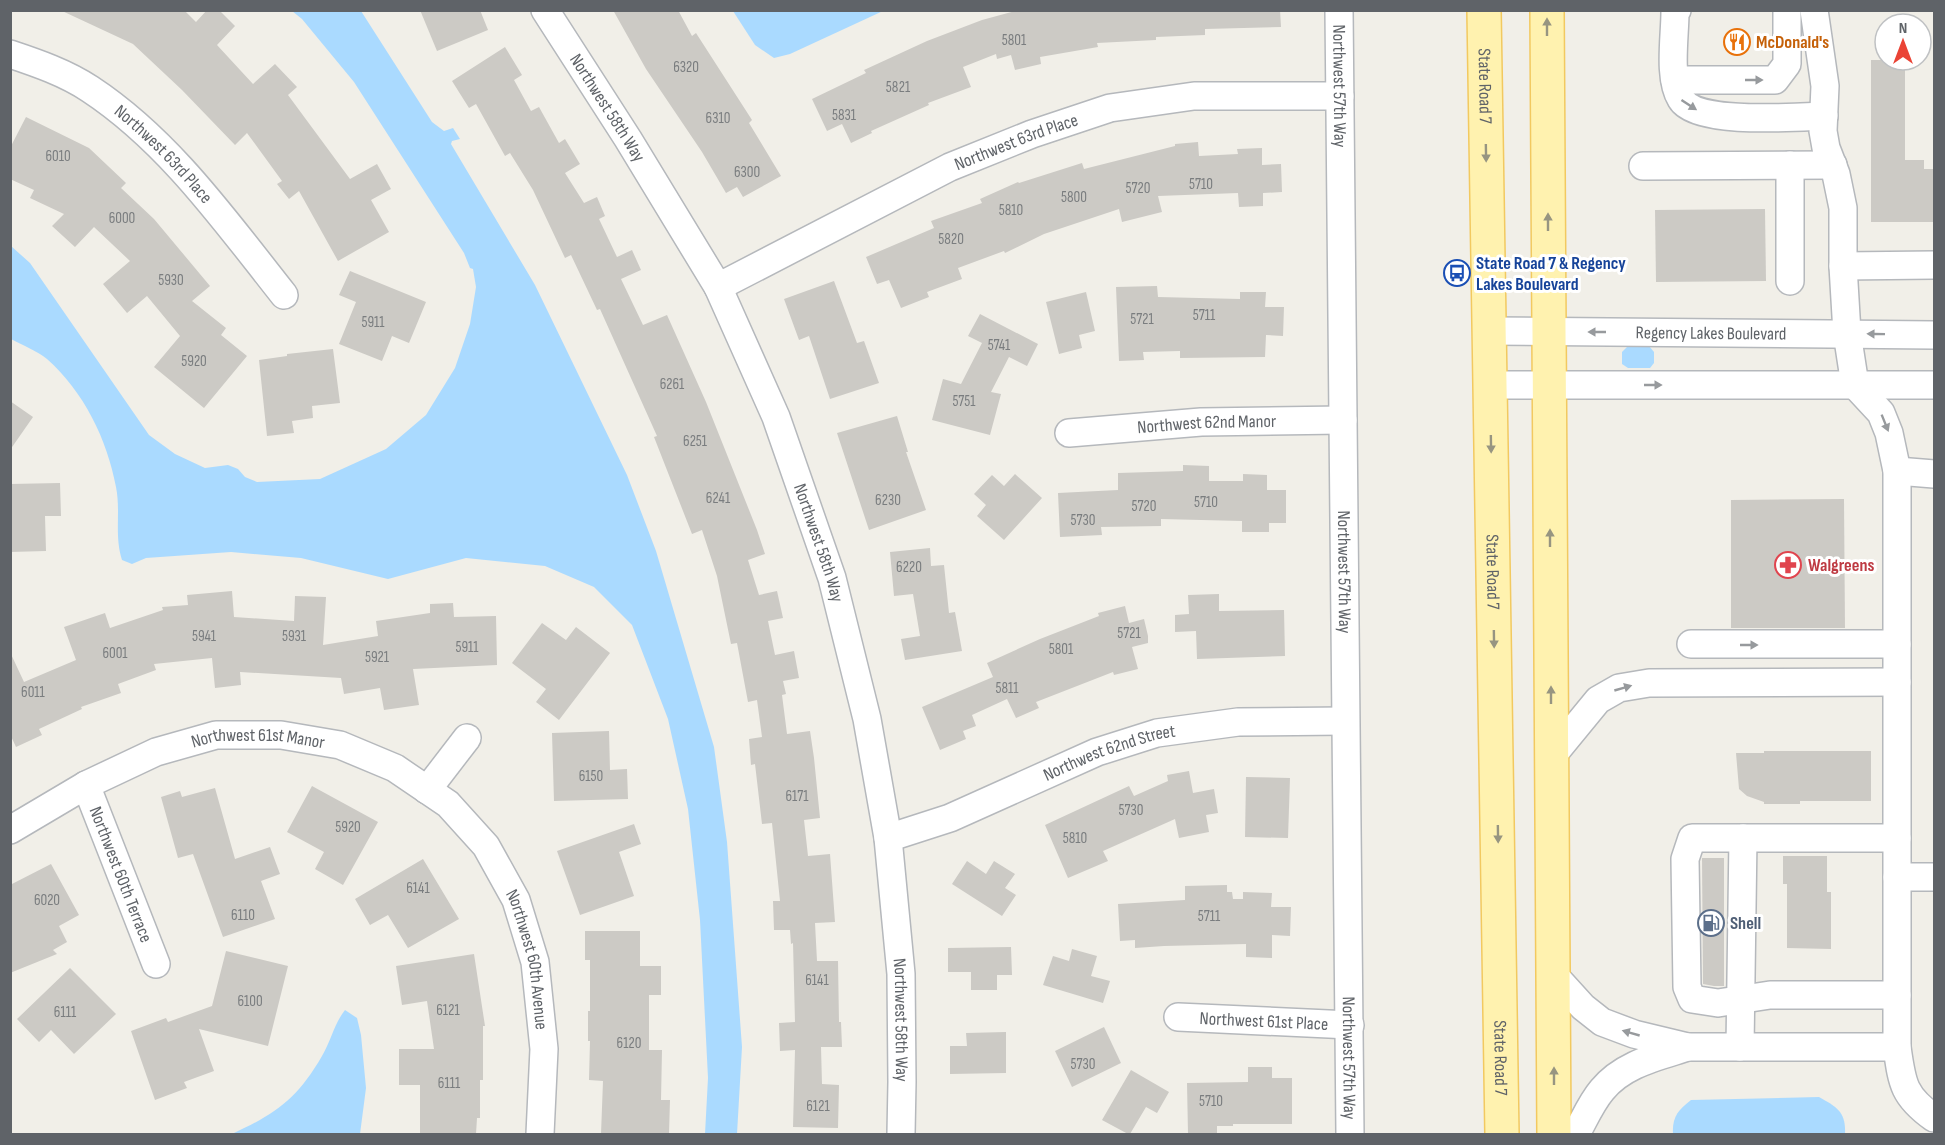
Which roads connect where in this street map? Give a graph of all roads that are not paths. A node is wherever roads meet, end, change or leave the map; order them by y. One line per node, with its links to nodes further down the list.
1 (545, 10): 18 (street, Northwest 58th Way)
2 (1339, 10): 10 (street, Northwest 57th Way)
3 (1484, 10): 20 (main road, State Road 7, one-way to 20)
4 (1547, 10): 21 (main road, one-way to 4)
5 (1677, 10): 9 (street)
6 (1787, 10): 9 (street, one-way to 6)
7 (1814, 10): 11 (street)
8 (10, 54): 19 (street, Northwest 63rd Place)
9 (1675, 80): 11 (street, one-way to 11)
10 (1340, 96): 18 (street, Northwest 63rd Place); 28 (street, Northwest 57th Way)
11 (1824, 116): 13 (street)
12 (1790, 165): 13 (street); 14 (street); 17 (street)
13 (1833, 165): 16 (street)
14 (1643, 166)
15 (1935, 265): 16 (street)
16 (1843, 266): 22 (street)
17 (1790, 281)
18 (718, 287): 41 (street, Northwest 58th Way)
19 (284, 295)
20 (1489, 331): 21 (street, Regency Lakes Boulevard); 25 (main road, State Road 7)
21 (1549, 331): 22 (street, Regency Lakes Boulevard, one-way to 21); 26 (main road)
22 (1847, 333): 23 (street, Regency Lakes Boulevard, one-way to 22); 27 (street)
23 (1935, 335)
24 (1935, 384): 27 (street)
25 (1490, 385): 26 (street); 59 (main road, State Road 7, one-way to 59)
26 (1550, 385): 27 (street, one-way to 27); 37 (main road, one-way to 26)
27 (1855, 385): 30 (street, one-way to 30)
28 (1343, 420): 29 (street, Northwest 62nd Manor); 35 (street, Northwest 57th Way)
29 (1069, 433)
30 (1897, 471): 31 (street); 33 (street)
31 (1935, 474)
32 (1691, 644): 33 (street, one-way to 33)
33 (1897, 644): 34 (street)
34 (1897, 682): 37 (street, one-way to 34); 43 (street)
35 (1345, 721): 41 (street, Northwest 62nd Street); 51 (street, Northwest 57th Way)
36 (467, 738): 39 (street)
37 (1552, 756): 47 (main road)
38 (86, 785): 39 (street, Northwest 61st Manor); 40 (street); 46 (street, Northwest 60th Terrace)
39 (438, 797): 56 (street, Northwest 60th Avenue)
40 (10, 830)
41 (888, 838): 57 (street, Northwest 58th Way)
42 (1743, 838): 43 (street); 49 (street); 49 (street)
43 (1897, 838): 45 (street)
44 (1935, 877): 45 (street)
45 (1897, 878): 48 (street)
46 (156, 964)
47 (1553, 974): 52 (street, one-way to 47); 60 (main road, one-way to 47)
48 (1897, 995): 49 (street); 54 (street)
49 (1741, 999): 53 (street)
50 (1178, 1017): 51 (street, Northwest 61st Place)
51 (1350, 1024): 58 (street, Northwest 57th Way)
52 (1688, 1047): 53 (street); 61 (street)
53 (1740, 1047): 54 (street)
54 (1897, 1047): 55 (street)
55 (1935, 1118)
56 (540, 1134)
57 (901, 1134)
58 (1350, 1134)
59 (1502, 1134)
60 (1554, 1134)
61 (1576, 1134)

